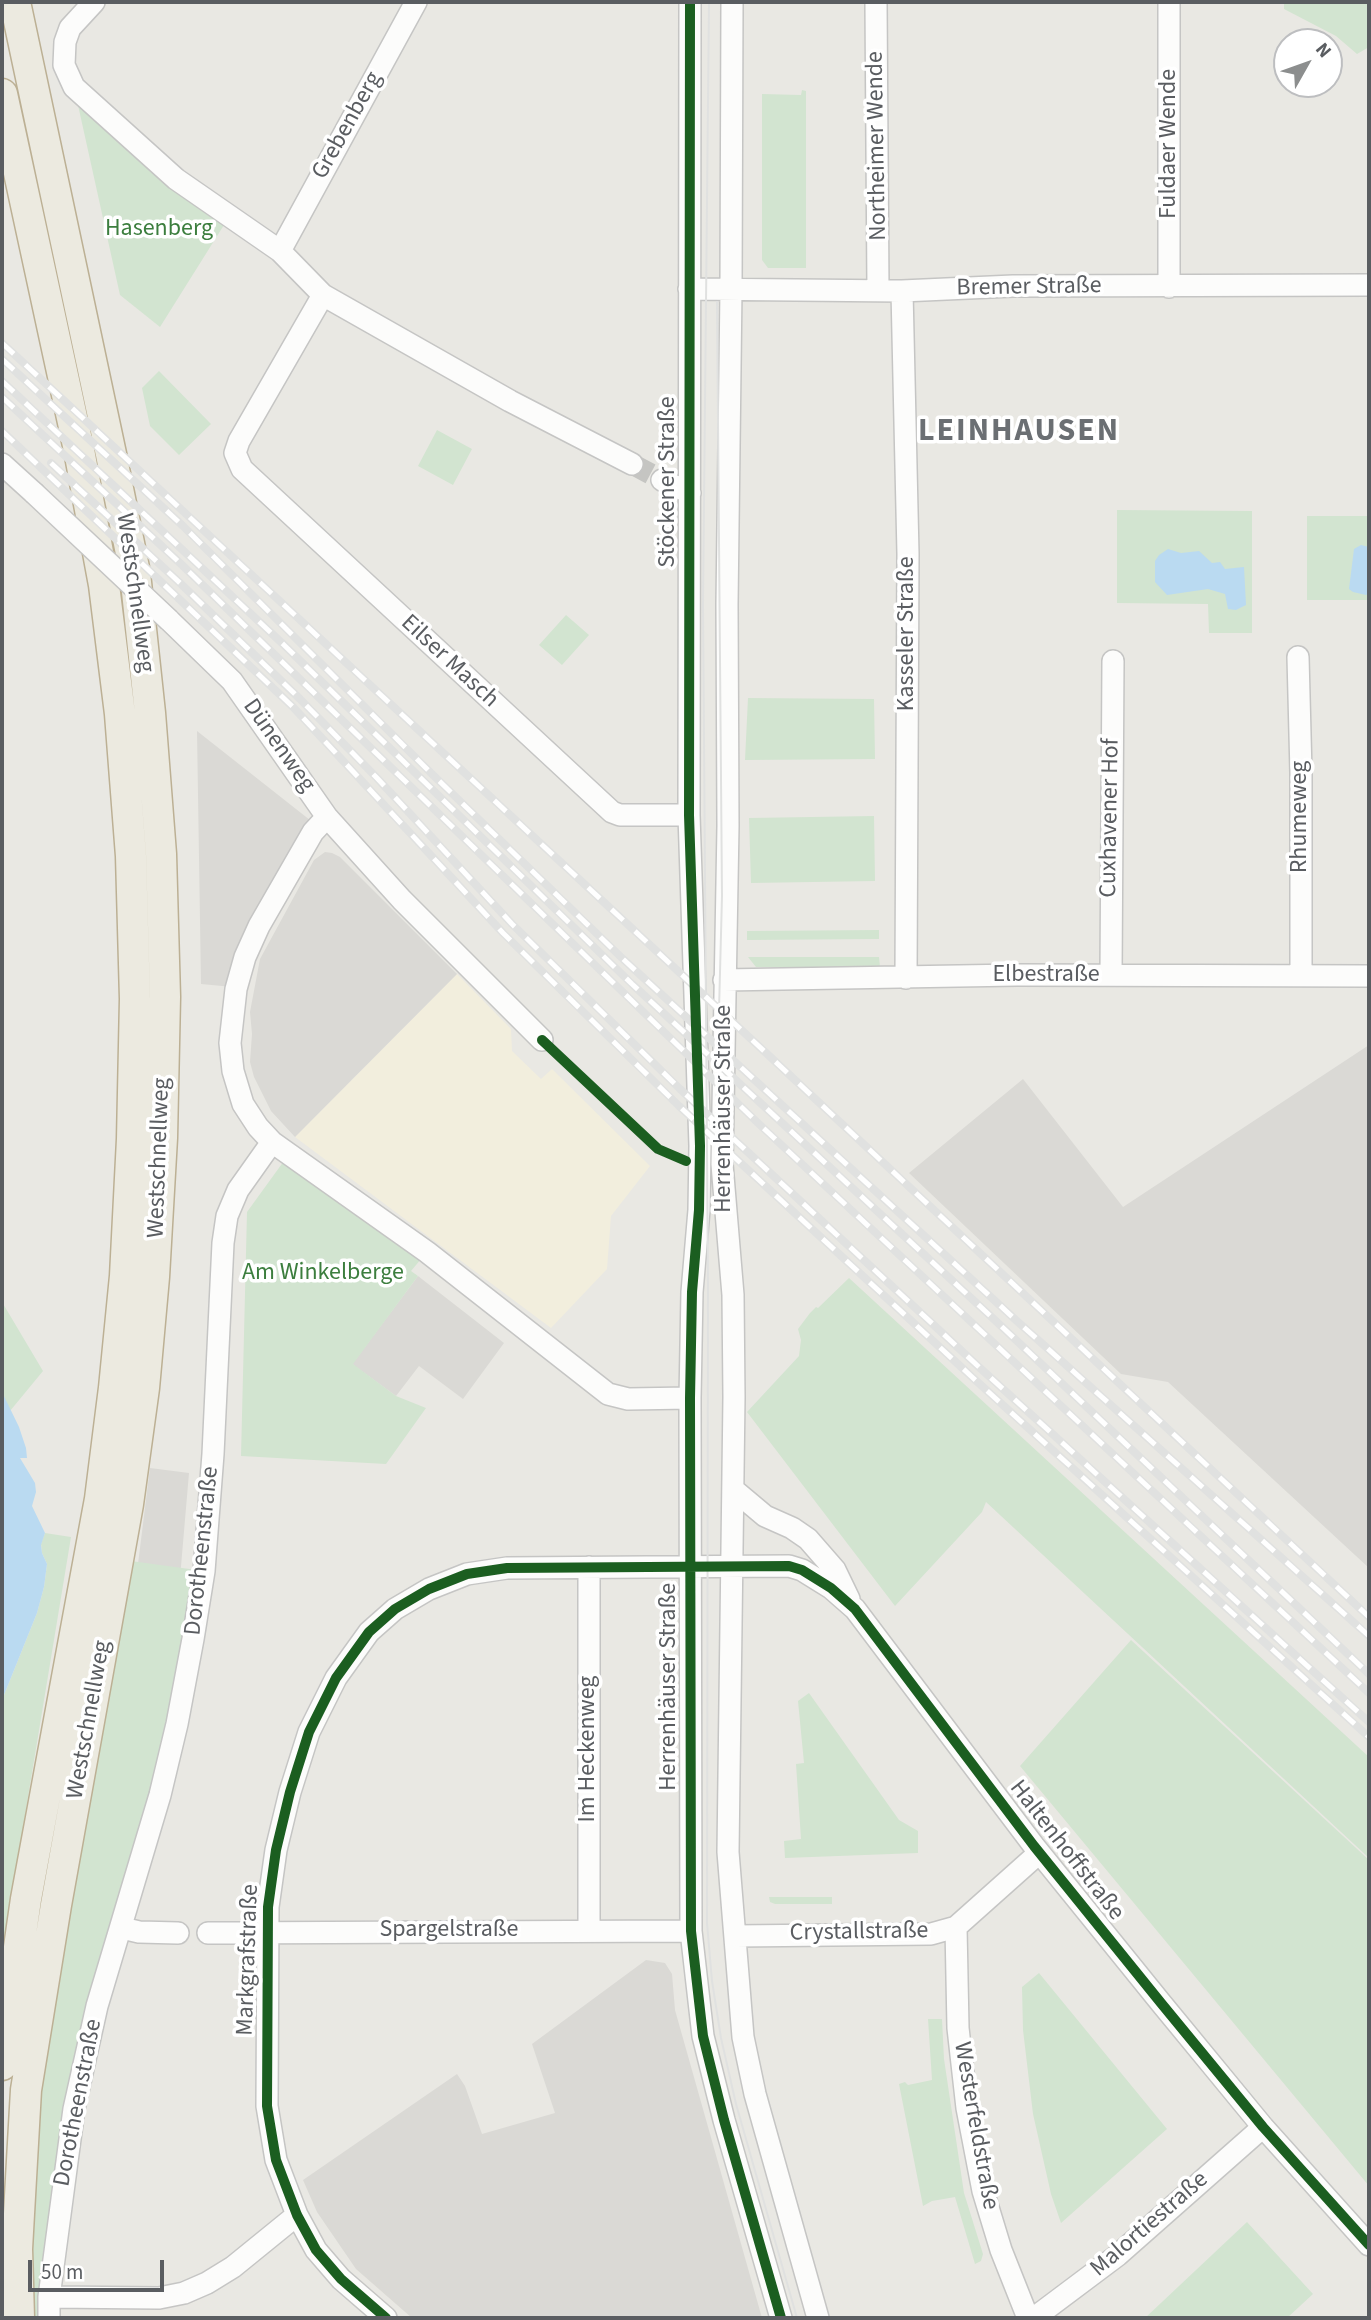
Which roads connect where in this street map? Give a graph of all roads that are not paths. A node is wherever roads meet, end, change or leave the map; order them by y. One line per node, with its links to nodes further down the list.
1 (15, 2): 53 (highway, Westschnellweg)
2 (93, 2): 9 (street)
3 (416, 2): 9 (street, Grebenberg)
4 (690, 2): 12 (street, Stöckener Straße)
5 (732, 2): 13 (street)
6 (876, 2): 14 (street, Northeimer Wende)
7 (1169, 2): 11 (street, Fuldaer Wende)
8 (2, 94): 48 (highway, Westschnellweg)
9 (280, 251): 16 (street)
10 (1369, 285): 11 (street, Bremer Straße)
11 (1169, 286): 15 (street, Bremer Straße)
12 (689, 289): 13 (street, Bremer Straße); 20 (street, Stöckener Straße)
13 (731, 289): 14 (street, Bremer Straße); 30 (street)
14 (878, 291): 15 (street, Bremer Straße)
15 (902, 291): 29 (street, Kasseler Straße)
16 (323, 295): 18 (street); 23 (street, Eilser Masch)
17 (2, 464): 24 (street, Dünenweg, bridge)
18 (632, 464)
19 (662, 480): 20 (street)
20 (691, 493): 23 (street, Stöckener Straße)
21 (1298, 657): 27 (street, Rhumeweg)
22 (1113, 661): 26 (street, Cuxhavener Hof)
23 (689, 815): 25 (street, Stöckener Straße)
24 (327, 817): 31 (street, Dünenweg); 32 (street)
25 (694, 962): 33 (street, Herrenhäuser Straße)
26 (1111, 975): 27 (street, Elbestraße); 29 (street, Elbestraße)
27 (1301, 976): 28 (street, Elbestraße)
28 (1369, 976)
29 (906, 978): 30 (street, Elbestraße)
30 (724, 980): 34 (street, Herrenhäuser Straße)
31 (542, 1040)
32 (272, 1142): 33 (street); 41 (street, Dorotheenstraße)
33 (690, 1398): 35 (street, Herrenhäuser Straße)
34 (734, 1490): 36 (street, Herrenhäuser Straße); 38 (street)
35 (691, 1566): 36 (street, Haltenhoffstraße); 37 (street, Markgrafstraße); 43 (street, Herrenhäuser Straße)
36 (732, 1566): 38 (street, Haltenhoffstraße); 47 (street, Herrenhäuser Straße)
37 (589, 1567): 42 (street, Im Heckenweg); 46 (street, Markgrafstraße)
38 (855, 1609): 39 (street, Haltenhoffstraße)
39 (1039, 1853): 40 (street, Crystallstraße); 49 (street, Haltenhoffstraße)
40 (956, 1927): 47 (street, Crystallstraße); 57 (street, Westerfeldstraße)
41 (122, 1928): 44 (street); 52 (street, Dorotheenstraße)
42 (589, 1931): 43 (street, Spargelstraße); 46 (street, Spargelstraße)
43 (691, 1931): 55 (street, Herrenhäuser Straße)
44 (178, 1933)
45 (208, 1933): 46 (street, Spargelstraße)
46 (268, 1933): 50 (street, Markgrafstraße)
47 (735, 1936): 56 (street, Herrenhäuser Straße)
48 (2, 2065)
49 (1263, 2127): 51 (street, Haltenhoffstraße); 58 (street, Malortiestraße)
50 (296, 2215): 52 (street); 54 (street, Markgrafstraße)
51 (1369, 2245)
52 (49, 2308)
53 (19, 2318)
54 (386, 2318)
55 (781, 2318)
56 (818, 2318)
57 (1028, 2318)
58 (1034, 2318)

